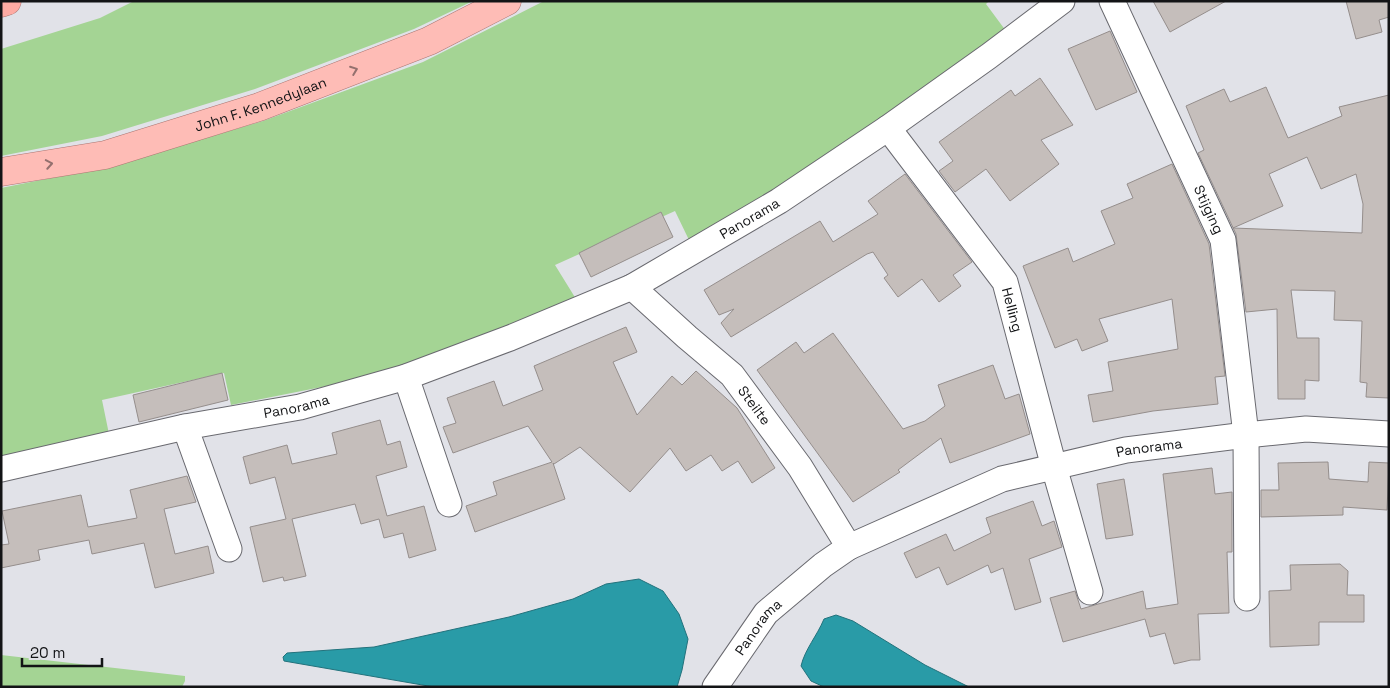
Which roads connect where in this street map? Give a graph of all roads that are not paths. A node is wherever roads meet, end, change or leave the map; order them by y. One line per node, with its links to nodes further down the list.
1 (7, 1): 5 (highway)
2 (507, 1): 7 (highway, John F. Kennedylaan, one-way to 2)
3 (1062, 1): 6 (street, Panorama)
4 (1112, 1): 12 (street, Stijging)
5 (1, 3)
6 (888, 128): 8 (street, Panorama); 13 (street, Helling)
7 (1, 172)
8 (632, 287): 9 (street, Panorama); 16 (street, Steilte)
9 (406, 377): 10 (street, Panorama); 15 (street)
10 (185, 427): 14 (street, Panorama); 17 (street)
11 (1389, 434): 12 (street, Panorama)
12 (1246, 435): 13 (street, Panorama); 19 (street)
13 (1054, 467): 16 (street, Panorama); 18 (street)
14 (1, 469)
15 (449, 504)
16 (849, 547): 20 (street, Panorama)
17 (229, 549)
18 (1090, 592)
19 (1247, 598)
20 (715, 687)

